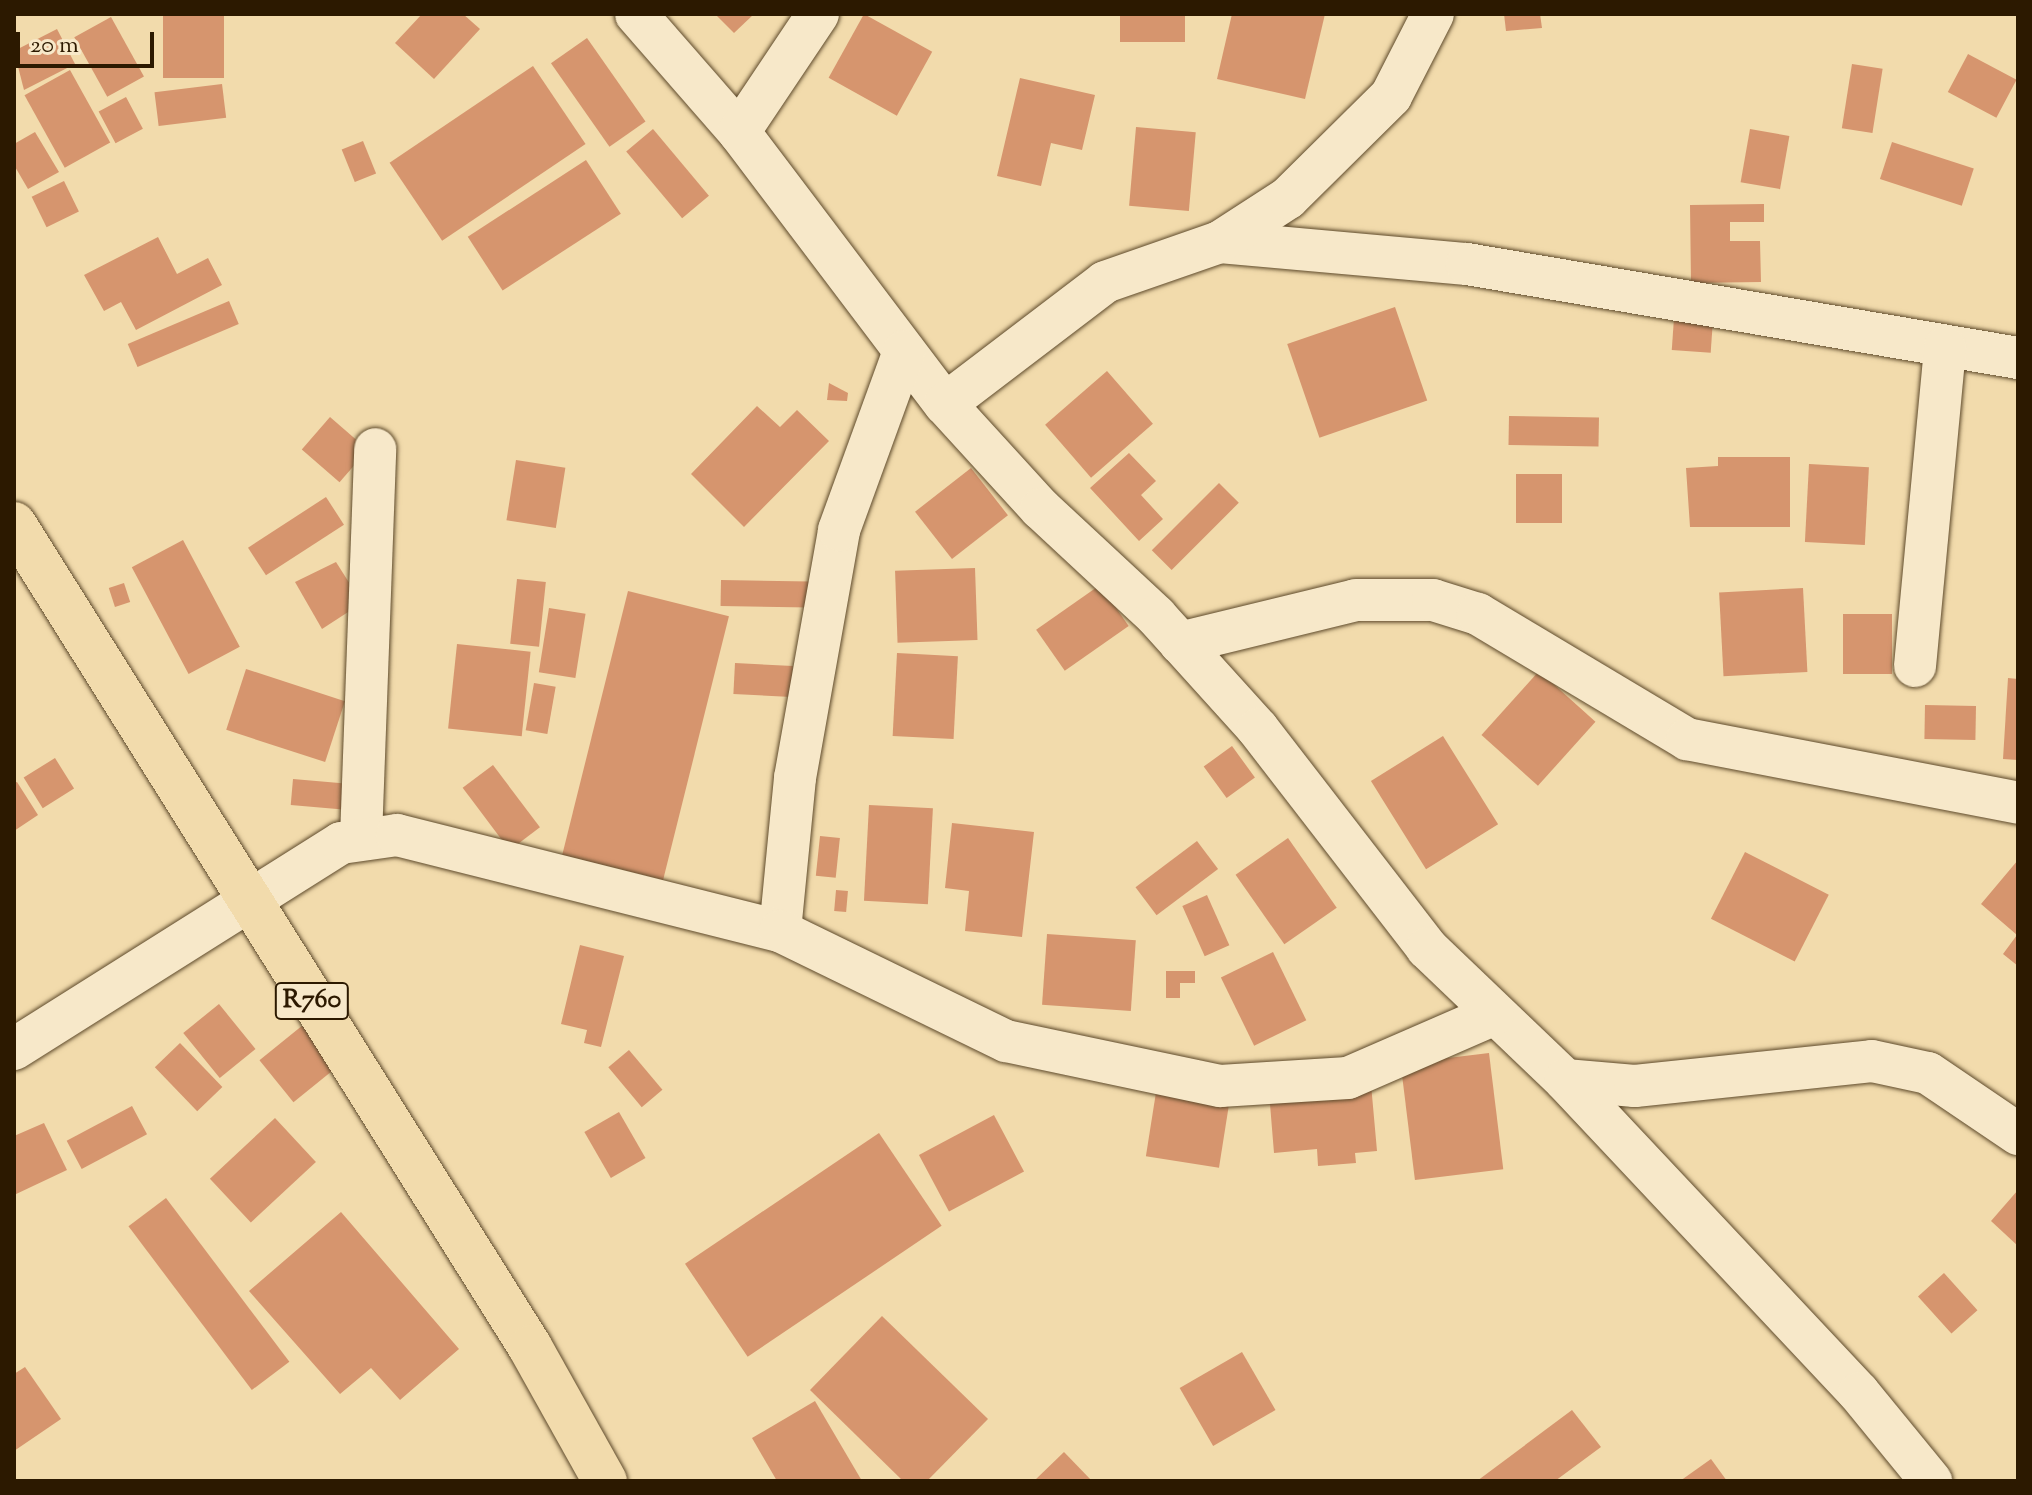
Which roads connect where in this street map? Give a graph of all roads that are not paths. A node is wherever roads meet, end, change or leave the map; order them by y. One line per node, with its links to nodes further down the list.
1 (636, 14): 4 (street)
2 (818, 14): 4 (street)
3 (1433, 14): 5 (street)
4 (739, 132): 7 (street)
5 (1220, 242): 6 (street); 9 (street)
6 (1945, 347): 8 (street); 13 (street)
7 (904, 351): 9 (street); 17 (street)
8 (2018, 358)
9 (945, 404): 12 (street)
10 (375, 449): 15 (street)
11 (14, 524): 16 (main road, R760)
12 (1180, 643): 14 (street); 18 (street)
13 (1915, 666)
14 (2018, 803)
15 (361, 838): 16 (street); 17 (street)
16 (249, 900): 19 (street); 22 (main road, R760)
17 (780, 931): 18 (street)
18 (1493, 1015): 20 (street)
19 (14, 1049)
20 (1565, 1080): 21 (street); 23 (street)
21 (2018, 1134)
22 (605, 1481)
23 (1931, 1481)

